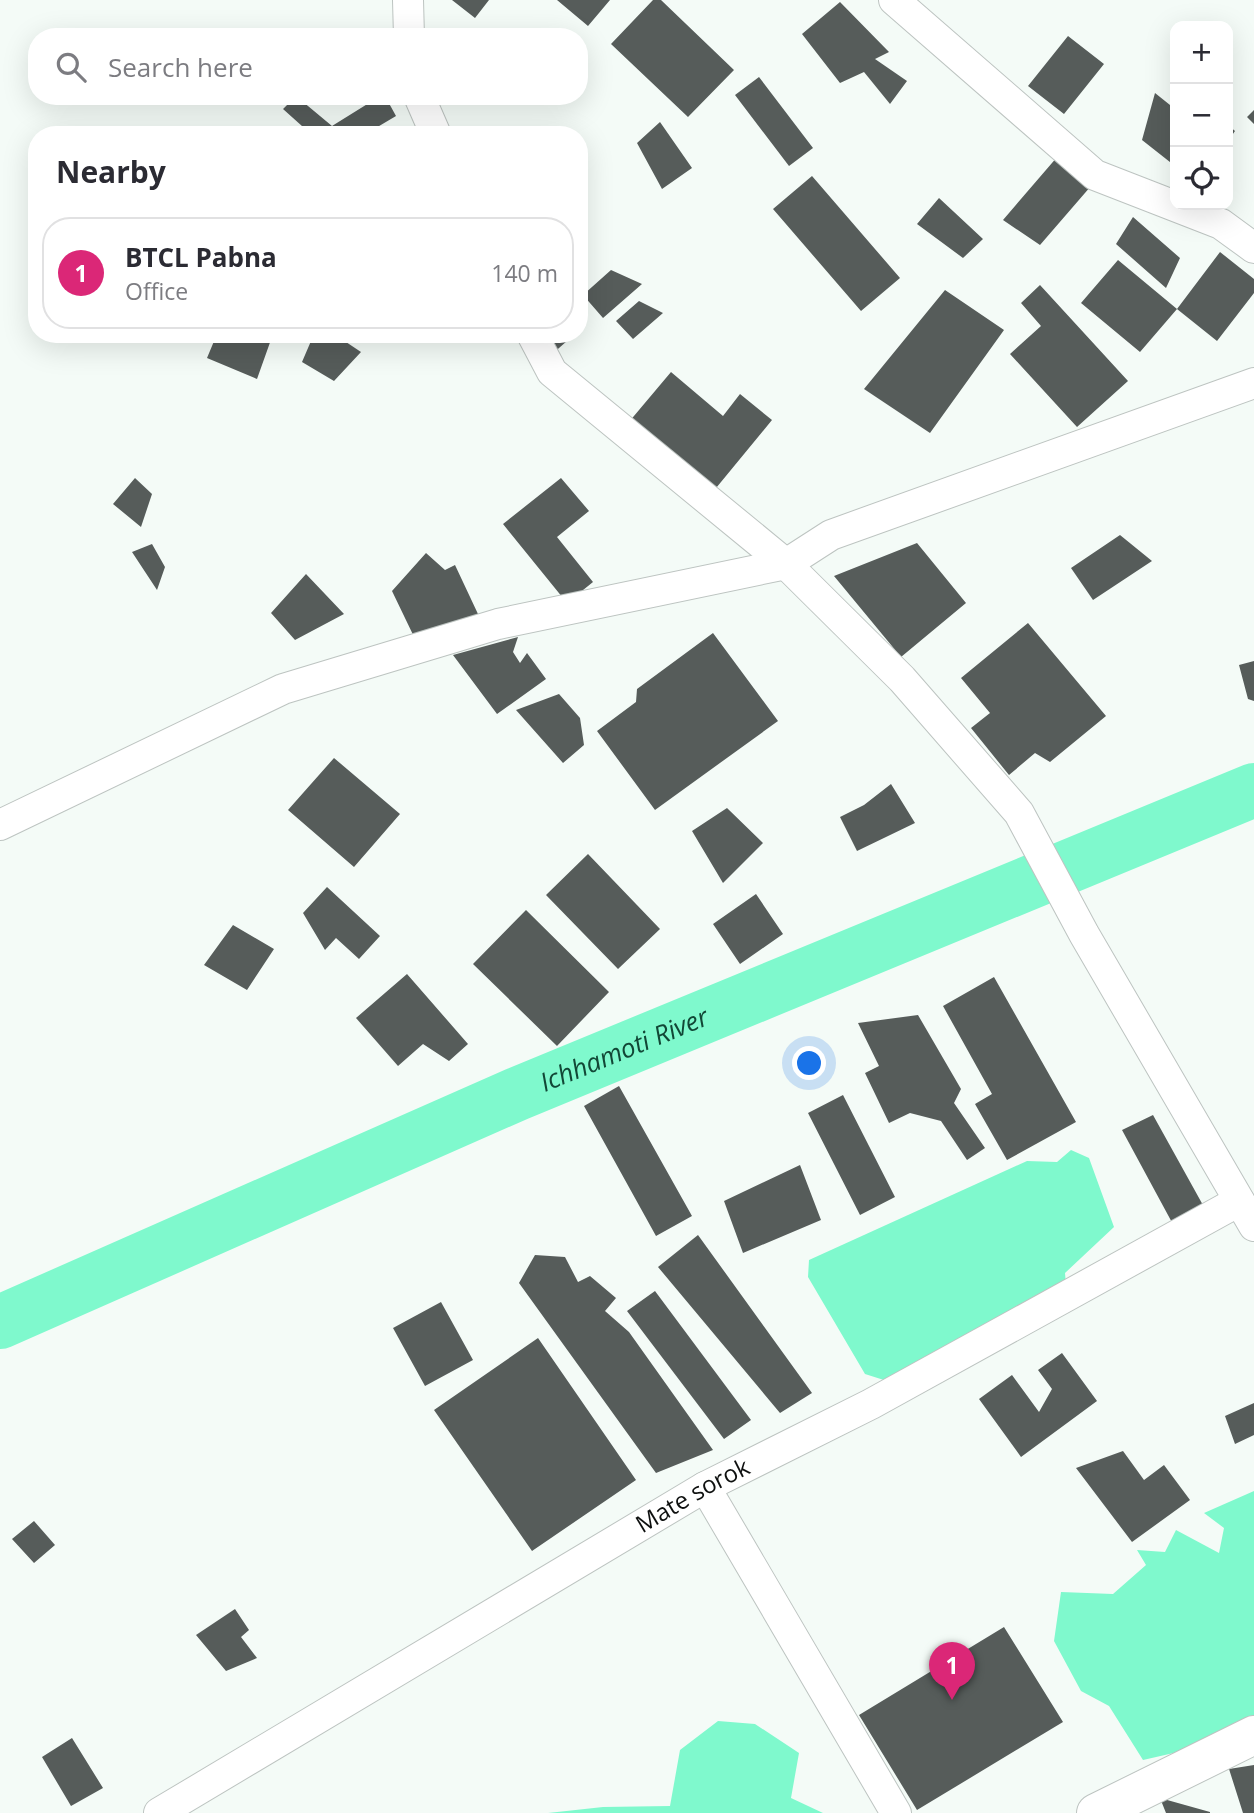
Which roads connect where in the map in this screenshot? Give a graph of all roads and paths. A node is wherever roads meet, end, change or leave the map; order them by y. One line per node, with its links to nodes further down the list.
1 (408, 0): 3 (street)
2 (894, 0): 6 (street)
3 (409, 28)
4 (423, 105): 5 (street)
5 (432, 126)
6 (1254, 248)
7 (537, 343): 9 (street)
8 (1254, 383): 9 (street)
9 (786, 564): 10 (street); 11 (street)
10 (0, 825)
11 (1247, 1213): 12 (street, Mate sorok)
12 (705, 1487): 15 (street, Mate sorok); 16 (street)
13 (1254, 1735): 14 (highway)
14 (1142, 1803): 17 (highway)
15 (159, 1813)
16 (895, 1813)
17 (1096, 1813)

